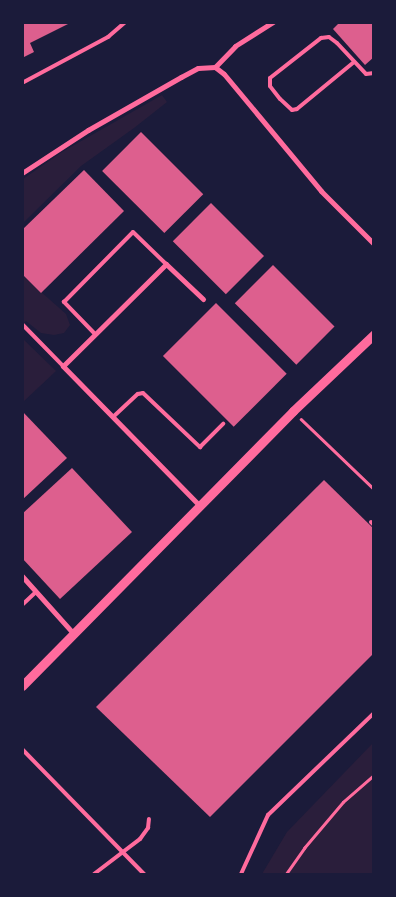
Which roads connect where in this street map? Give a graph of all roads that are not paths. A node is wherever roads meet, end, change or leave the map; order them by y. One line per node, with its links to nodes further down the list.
1 (125, 22): 6 (lane)
2 (273, 22): 4 (street)
3 (354, 62): 3 (lane); 5 (lane)
4 (214, 67): 7 (street); 8 (street)
5 (374, 73)
6 (22, 83)
7 (22, 173)
8 (374, 244)
9 (166, 264): 10 (street); 12 (street); 12 (lane)
10 (203, 298)
11 (22, 324): 14 (lane)
12 (95, 334): 14 (street)
13 (374, 334): 17 (street)
14 (63, 366): 15 (street)
15 (113, 417): 16 (lane); 17 (street)
16 (223, 424)
17 (200, 506): 21 (street)
18 (22, 576): 19 (street)
19 (36, 592): 20 (lane); 21 (street)
20 (22, 605)
21 (73, 633): 22 (street)
22 (22, 686)
23 (374, 713): 29 (lane)
24 (22, 749): 26 (lane)
25 (149, 819): 26 (lane)
26 (122, 854): 27 (lane); 28 (lane)
27 (94, 874)
28 (144, 874)
29 (241, 874)

